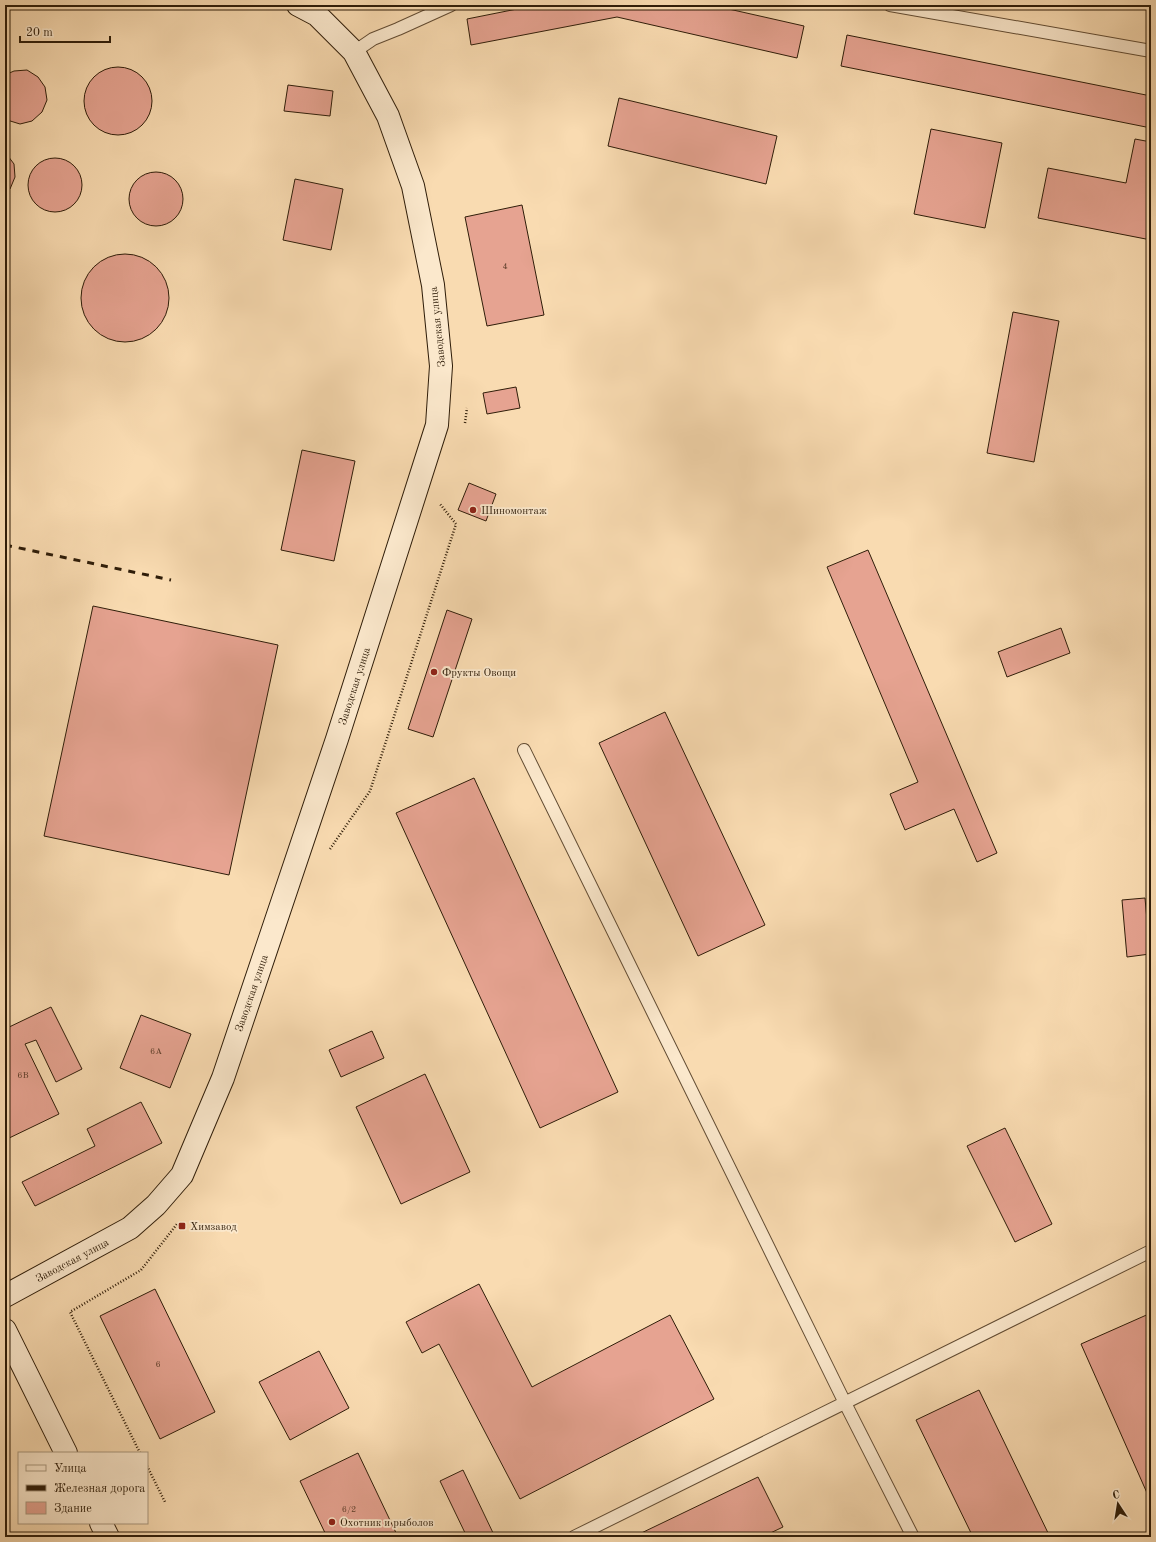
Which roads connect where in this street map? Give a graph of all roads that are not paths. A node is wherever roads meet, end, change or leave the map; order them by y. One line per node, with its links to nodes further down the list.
1 (298, 5): 5 (main road, Заводская улица)
2 (452, 5): 5 (lane)
3 (890, 5): 4 (lane)
4 (1151, 51)
5 (354, 52): 8 (main road, Заводская улица)
6 (524, 750): 10 (lane)
7 (1151, 1251): 10 (lane)
8 (5, 1296)
9 (5, 1330): 11 (main road)
10 (845, 1403): 14 (lane); 15 (lane)
11 (66, 1452)
12 (102, 1524): 13 (main road)
13 (108, 1537)
14 (574, 1537)
15 (913, 1537)

